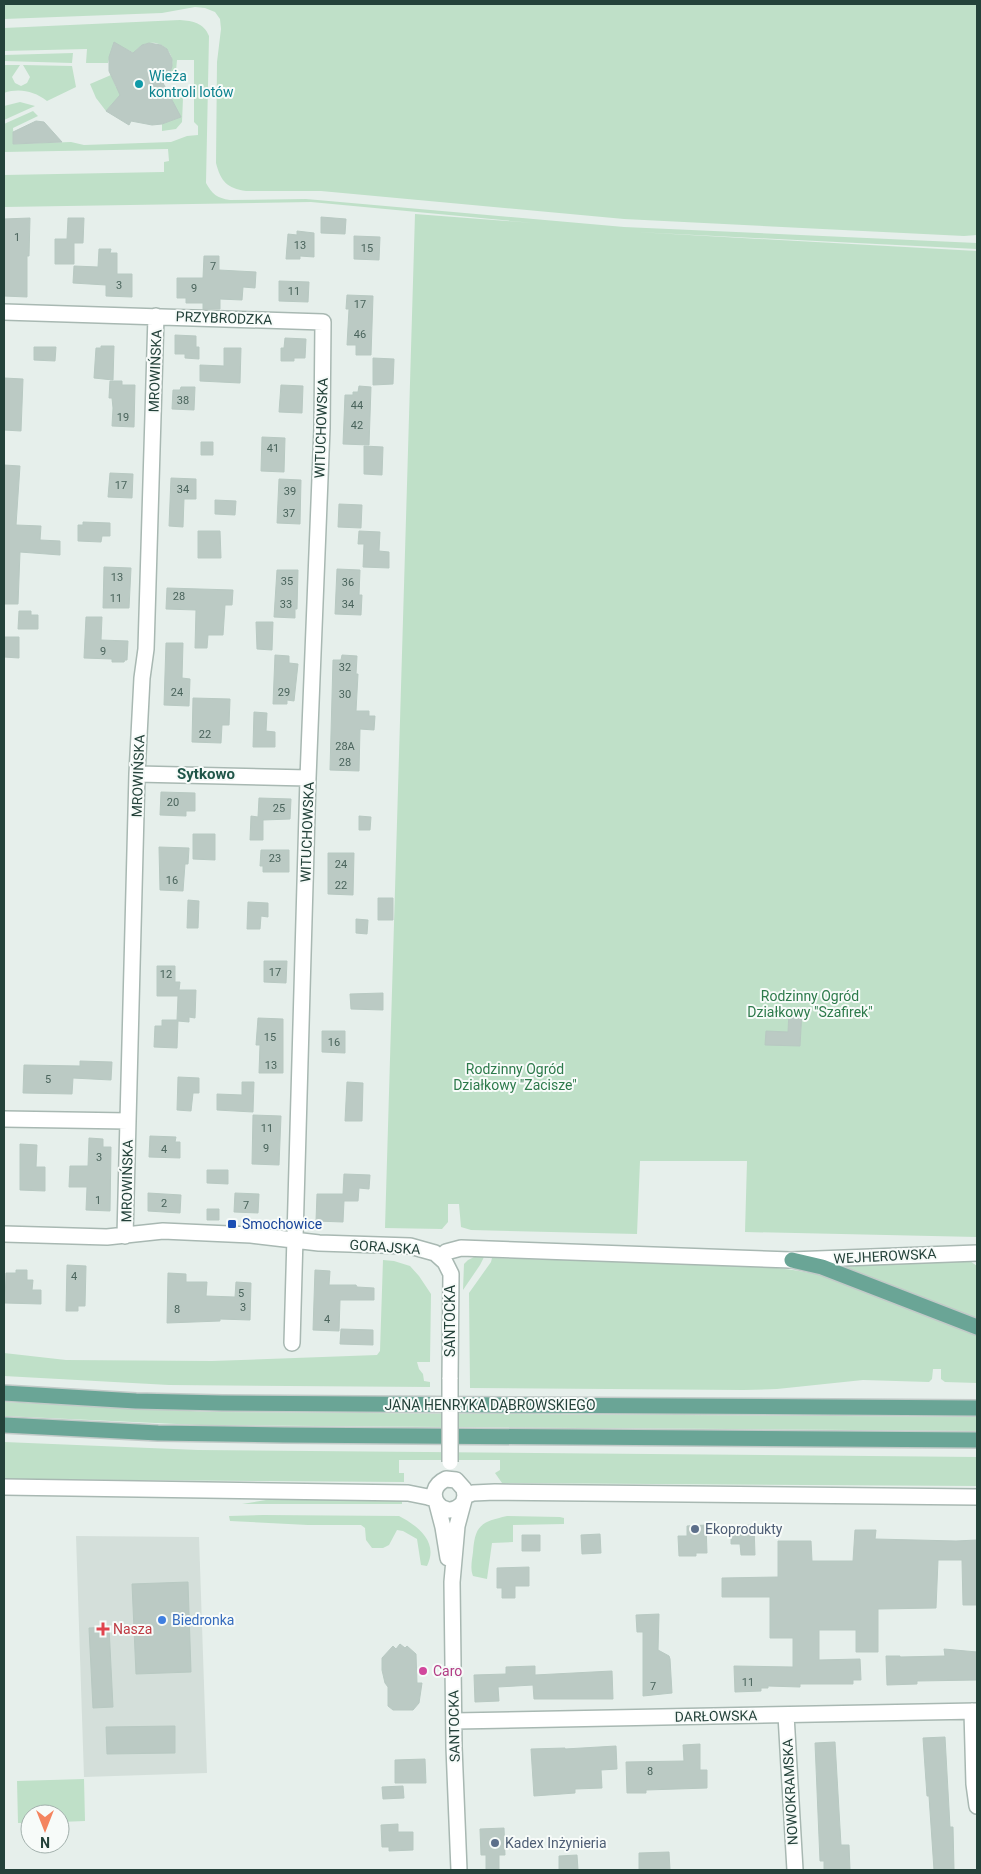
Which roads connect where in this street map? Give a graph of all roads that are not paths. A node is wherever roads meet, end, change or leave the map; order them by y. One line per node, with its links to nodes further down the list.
1 (4, 312): 2 (street, PRZYBRODZKA)
2 (156, 316): 3 (street, PRZYBRODZKA); 4 (street, MROWIŃSKA)
3 (324, 322): 5 (street, WITUCHOWSKA)
4 (137, 774): 5 (street); 7 (street, MROWIŃSKA)
5 (308, 778): 10 (street, WITUCHOWSKA)
6 (4, 1119): 7 (street)
7 (128, 1121): 9 (street, MROWIŃSKA)
8 (4, 1234): 9 (street, GORAJSKA)
9 (125, 1236): 10 (street, GORAJSKA)
10 (294, 1241): 12 (street, GORAJSKA); 15 (street, WITUCHOWSKA)
11 (977, 1253): 13 (street, WEJHEROWSKA)
12 (440, 1257): 13 (street, GORAJSKA); 20 (street, SANTOCKA, bridge)
13 (792, 1260): 14 (main road)
14 (977, 1327)
15 (292, 1343)
16 (4, 1393): 17 (main road, JANA HENRYKA DĄBROWSKIEGO)
17 (977, 1408)
18 (4, 1425): 19 (main road)
19 (977, 1440)
20 (450, 1479): 23 (street); 24 (street)
21 (4, 1487): 24 (street)
22 (977, 1496): 23 (street)
23 (464, 1500): 24 (street); 25 (street, SANTOCKA)
24 (436, 1502): 25 (street, SANTOCKA)
25 (452, 1582): 28 (street, SANTOCKA)
26 (975, 1711): 27 (street, DARŁOWSKA); 29 (street)
27 (786, 1715): 28 (street, DARŁOWSKA); 31 (street, NOWOKRAMSKA)
28 (455, 1721): 30 (street, SANTOCKA)
29 (977, 1806)
30 (459, 1870)
31 (795, 1870)

